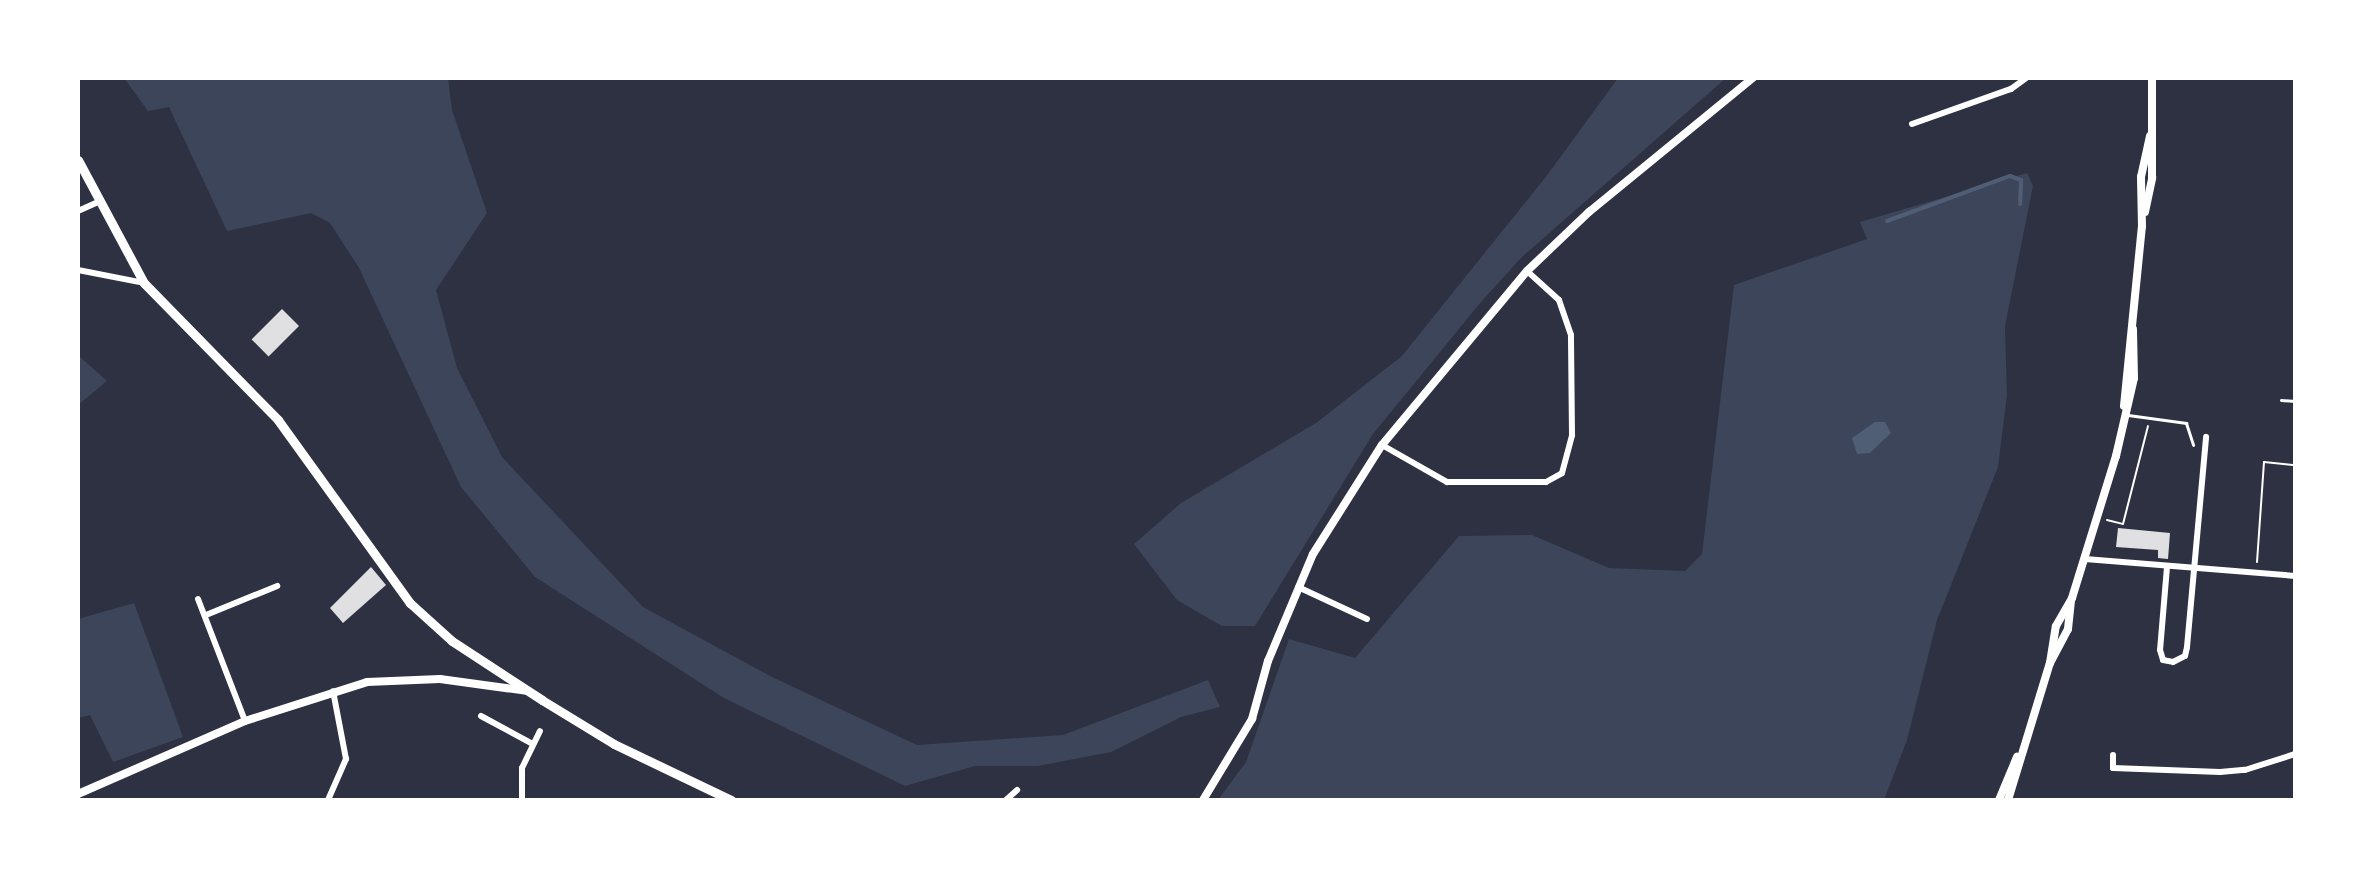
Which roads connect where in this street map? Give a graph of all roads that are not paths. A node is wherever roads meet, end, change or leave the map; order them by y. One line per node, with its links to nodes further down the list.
1 (1753, 78): 9 (street)
2 (2026, 78): 4 (street)
3 (2152, 78): 13 (street)
4 (1912, 124)
5 (78, 160): 6 (main road)
6 (98, 202): 7 (street); 10 (main road)
7 (78, 211)
8 (78, 270): 10 (street)
9 (1527, 271): 15 (street); 15 (street)
10 (144, 283): 27 (main road)
11 (2281, 400): 12 (lane)
12 (2295, 401)
13 (2124, 415): 16 (lane); 17 (street)
14 (2206, 437): 19 (street)
15 (1382, 445): 22 (street)
16 (2193, 445)
17 (2085, 559): 18 (street); 32 (street)
18 (2167, 567): 19 (street); 19 (street)
19 (2195, 567): 20 (street)
20 (2295, 576)
21 (277, 586): 24 (street)
22 (1298, 587): 25 (street); 41 (street)
23 (198, 599): 24 (street)
24 (206, 615): 29 (street)
25 (1367, 619)
26 (333, 691): 27 (street); 29 (street); 37 (street)
27 (529, 691): 39 (main road)
28 (481, 716): 31 (street)
29 (245, 721): 36 (street)
30 (540, 731): 31 (street)
31 (531, 743): 38 (street)
32 (2021, 751): 42 (street); 43 (street)
33 (2295, 754): 34 (street)
34 (2113, 755)
35 (1017, 790): 40 (street)
36 (78, 794)
37 (329, 800)
38 (522, 800)
39 (731, 800)
40 (1006, 800)
41 (1203, 800)
42 (1999, 800)
43 (2008, 800)

